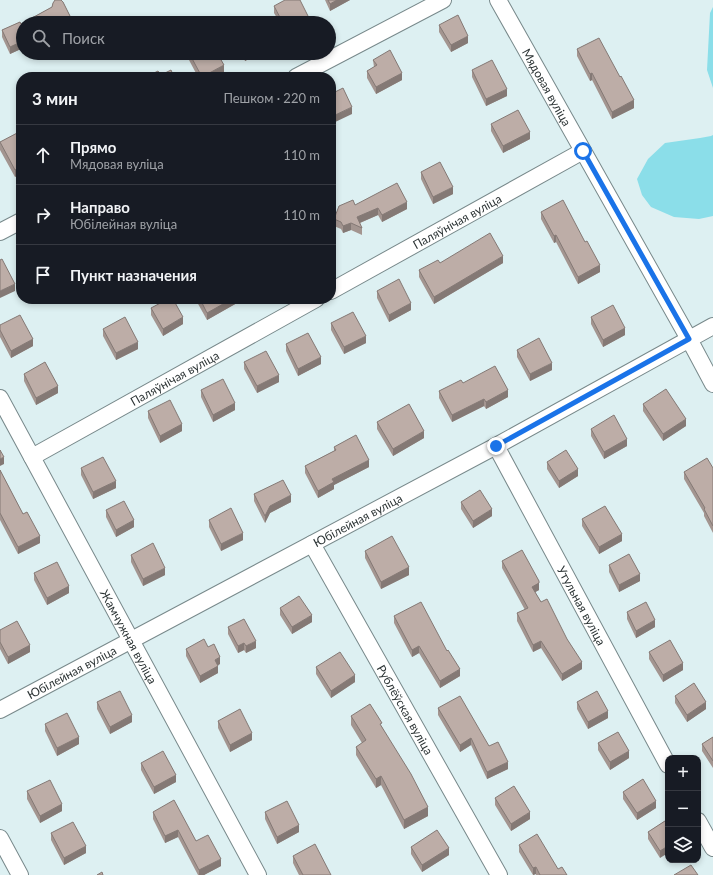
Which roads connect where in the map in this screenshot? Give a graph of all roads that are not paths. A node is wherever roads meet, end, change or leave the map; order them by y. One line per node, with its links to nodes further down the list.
1 (444, 0): 3 (street)
2 (498, 0): 6 (street, Мядовая вуліца)
3 (336, 56)
4 (329, 60): 5 (street)
5 (306, 72)
6 (583, 151): 9 (street, Паляўнічая вуліца); 12 (street, Мядовая вуліца)
7 (16, 224): 8 (street)
8 (0, 232)
9 (336, 288)
10 (307, 304): 16 (street, Паляўнічая вуліца)
11 (713, 326): 12 (street, Юбілейная вуліца)
12 (689, 339): 13 (street, Мядовая вуліца); 15 (street, Юбілейная вуліца)
13 (713, 384)
14 (0, 398): 16 (street, Жамчужная вуліца)
15 (496, 446): 17 (street, Юбілейная вуліца); 20 (street, Утульная вуліца)
16 (32, 457): 18 (street, Жамчужная вуліца)
17 (312, 544): 18 (street, Юбілейная вуліца); 26 (street, Рублёўская вуліца)
18 (132, 640): 19 (street, Юбілейная вуліца); 25 (street, Жамчужная вуліца)
19 (0, 710)
20 (665, 759)
21 (701, 826): 23 (street)
22 (0, 838): 24 (street)
23 (713, 848)
24 (20, 875)
25 (258, 875)
26 (499, 875)

